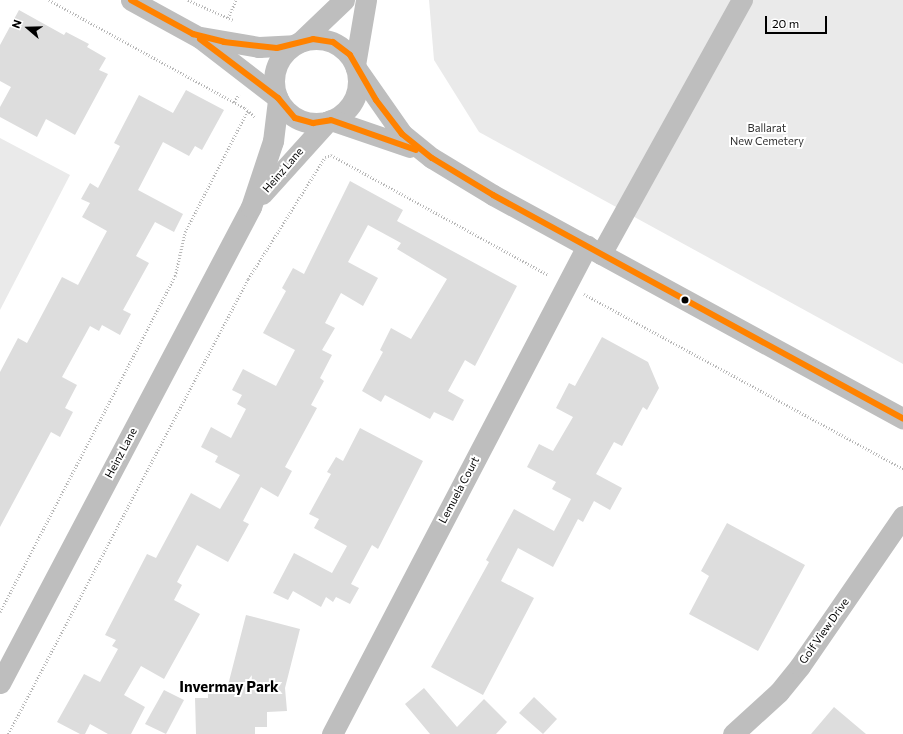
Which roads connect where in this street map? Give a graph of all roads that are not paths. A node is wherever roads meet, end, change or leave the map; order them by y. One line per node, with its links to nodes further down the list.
1 (131, 0): 5 (street)
2 (344, 0): 6 (street)
3 (366, 0): 7 (street)
4 (742, 0): 12 (street, Lemuela Court)
5 (193, 34): 6 (street); 8 (street)
6 (296, 44): 7 (street); 8 (street)
7 (356, 66): 9 (street); 10 (street)
8 (278, 99): 9 (street); 11 (street, Heinz Lane)
9 (330, 121): 10 (street); 11 (street, Heinz Lane)
10 (432, 158): 12 (street)
11 (243, 223): 15 (street, Heinz Lane)
12 (594, 250): 13 (street); 16 (street, Lemuela Court)
13 (902, 415)
14 (903, 516): 17 (street, Golf View Drive)
15 (0, 683)
16 (332, 734)
17 (733, 734)

